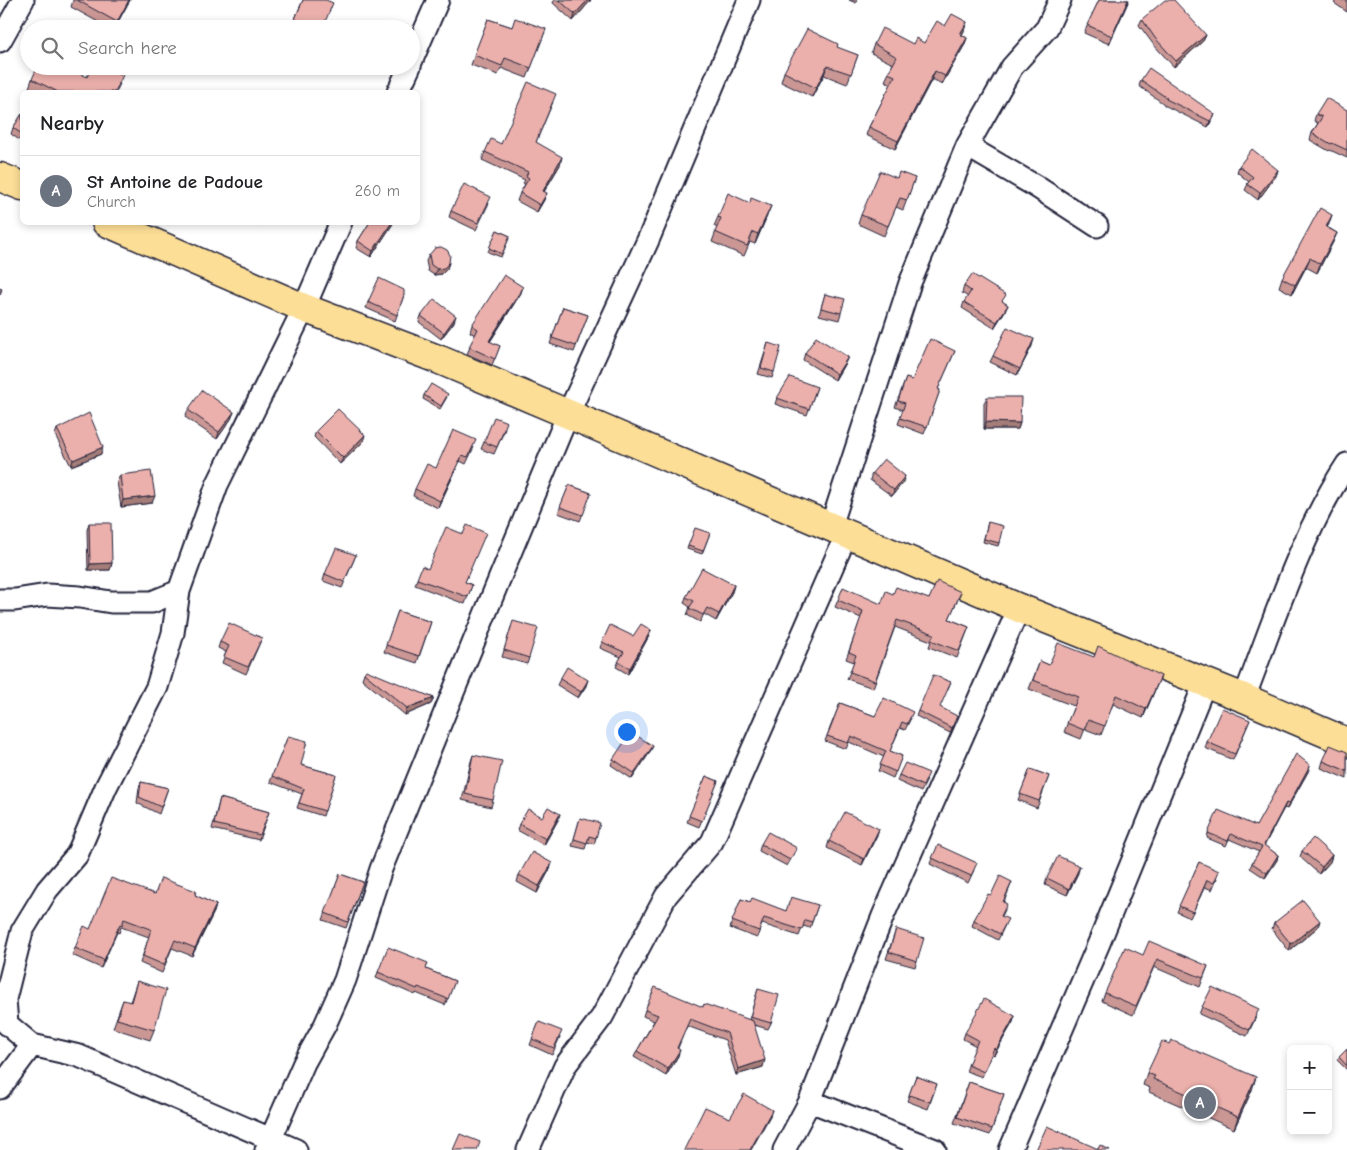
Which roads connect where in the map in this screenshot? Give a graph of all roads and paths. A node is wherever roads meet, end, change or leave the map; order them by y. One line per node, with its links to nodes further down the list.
1 (23, 0): 5 (street)
2 (438, 0): 6 (street)
3 (749, 0): 16 (street)
4 (1060, 0): 9 (street)
5 (0, 41)
6 (420, 41)
7 (406, 75): 8 (street)
8 (399, 90)
9 (967, 146): 14 (street); 18 (street)
10 (0, 177): 11 (main road)
11 (20, 185)
12 (113, 225): 15 (main road)
13 (340, 225): 15 (street)
14 (1097, 226)
15 (304, 308): 16 (main road); 19 (street)
16 (568, 414): 18 (main road); 29 (street)
17 (1347, 464): 23 (street)
18 (839, 530): 21 (main road); 31 (street)
19 (179, 591): 20 (street); 25 (street)
20 (0, 600)
21 (1019, 608): 22 (main road); 28 (street)
22 (1205, 682): 23 (main road); 34 (street)
23 (1244, 698): 24 (main road)
24 (1347, 742)
25 (3, 1020): 26 (street)
26 (32, 1045): 27 (street); 29 (street)
27 (0, 1088)
28 (810, 1101): 32 (street); 33 (street)
29 (268, 1145): 30 (street)
30 (296, 1150)
31 (528, 1150)
32 (784, 1150)
33 (935, 1150)
34 (1010, 1150)

